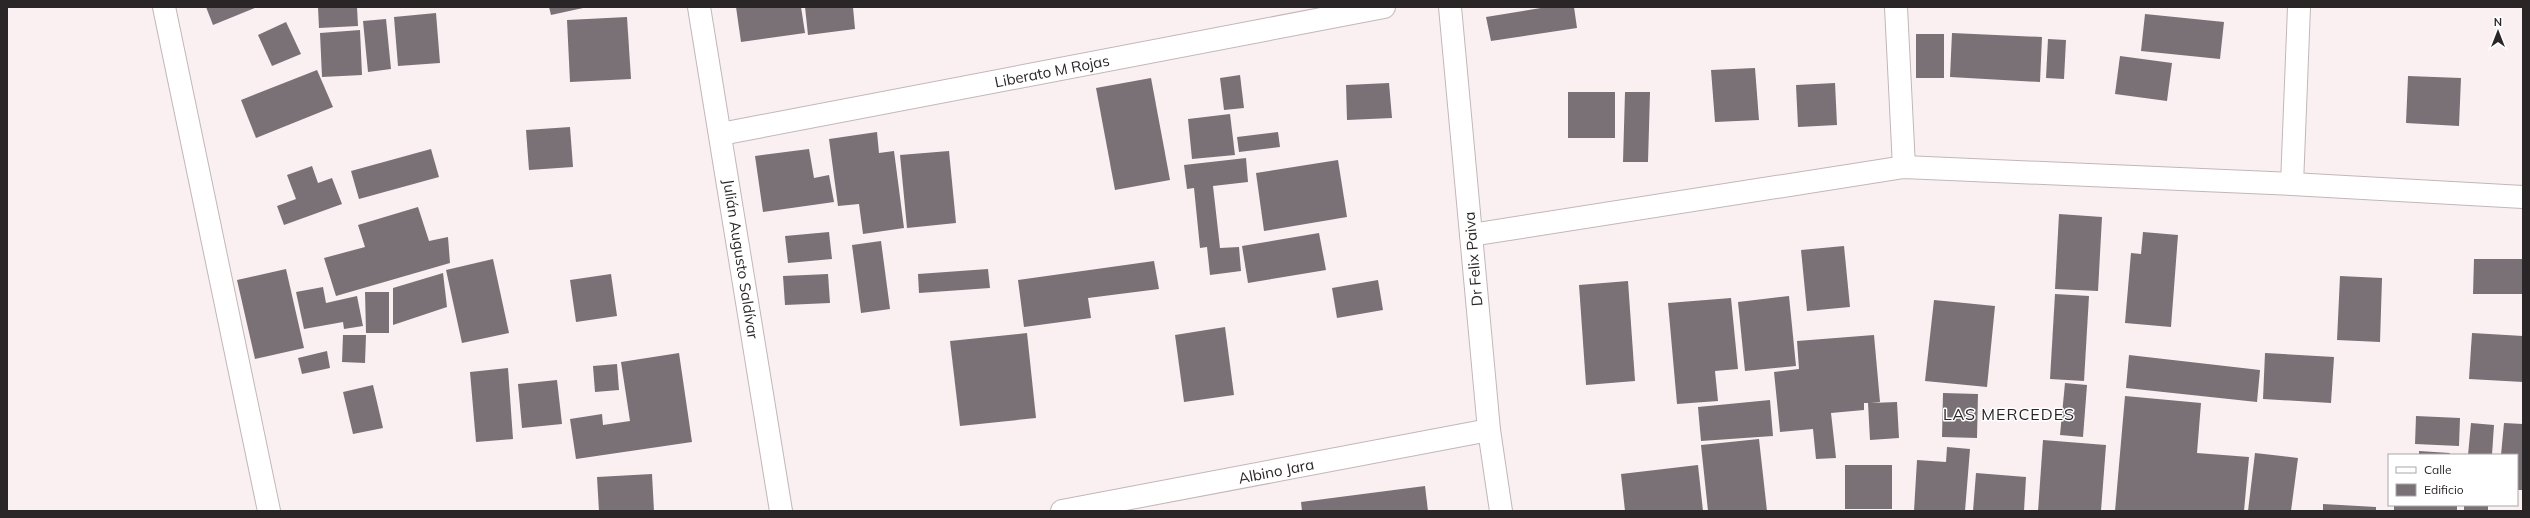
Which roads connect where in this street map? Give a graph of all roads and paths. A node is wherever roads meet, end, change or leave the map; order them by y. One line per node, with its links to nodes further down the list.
1 (164, 7): 13 (street)
2 (699, 7): 7 (street, Julián Augusto Saldívar)
3 (1384, 7): 7 (street, Liberato M Rojas)
4 (1450, 7): 11 (street, Dr Felix Paiva)
5 (1896, 7): 8 (street)
6 (2299, 7): 9 (street)
7 (721, 134): 14 (street, Julián Augusto Saldívar)
8 (1904, 168): 9 (street); 11 (street)
9 (2292, 184): 10 (street)
10 (2523, 197)
11 (1470, 235): 12 (street, Dr Felix Paiva)
12 (1489, 430): 15 (street, Albino Jara); 16 (street, Dr Felix Paiva)
13 (269, 511)
14 (781, 511)
15 (1062, 511)
16 (1502, 511)

